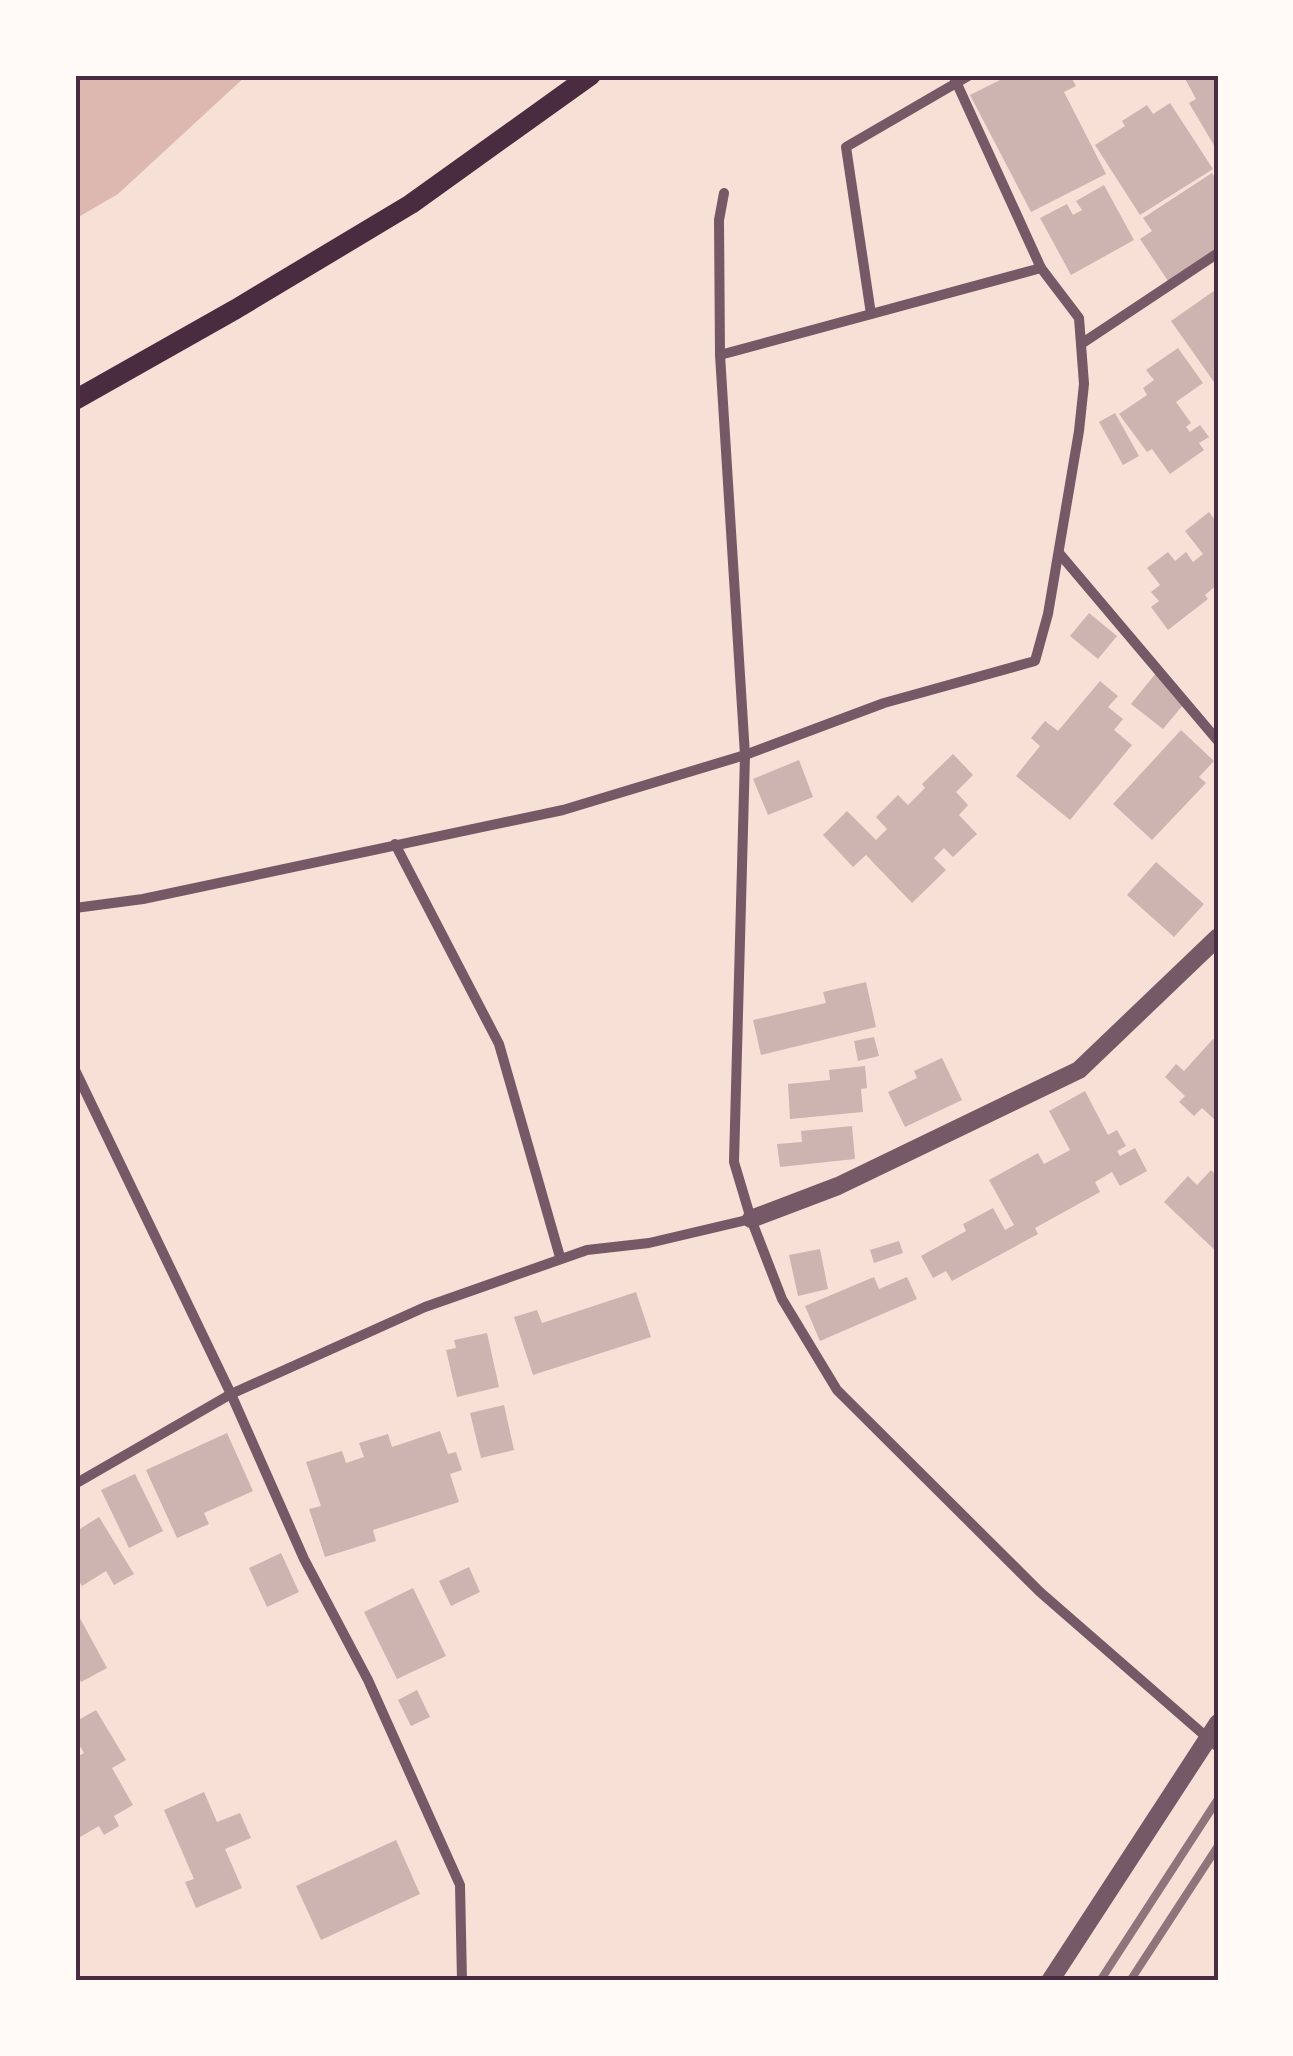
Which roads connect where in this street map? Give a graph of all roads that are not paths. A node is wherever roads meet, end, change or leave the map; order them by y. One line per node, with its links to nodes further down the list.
1 (591, 75): 10 (main road)
2 (970, 75): 3 (street)
3 (955, 80): 6 (street); 7 (street)
4 (724, 192): 9 (street)
5 (1218, 253): 8 (street)
6 (1041, 268): 7 (street); 8 (street)
7 (871, 314): 9 (street)
8 (1081, 344): 11 (street)
9 (720, 354): 13 (street)
10 (75, 400)
11 (1059, 552): 12 (street); 13 (street)
12 (1218, 740)
13 (744, 755): 14 (street); 18 (street)
14 (394, 844): 15 (street); 19 (street)
15 (75, 908)
16 (1218, 937): 18 (street)
17 (75, 1070): 20 (street)
18 (750, 1219): 19 (street); 22 (street)
19 (560, 1258): 20 (street)
20 (230, 1394): 21 (street); 23 (street)
21 (75, 1484)
22 (1215, 1736): 24 (street)
23 (462, 1981)
24 (1050, 1981)

